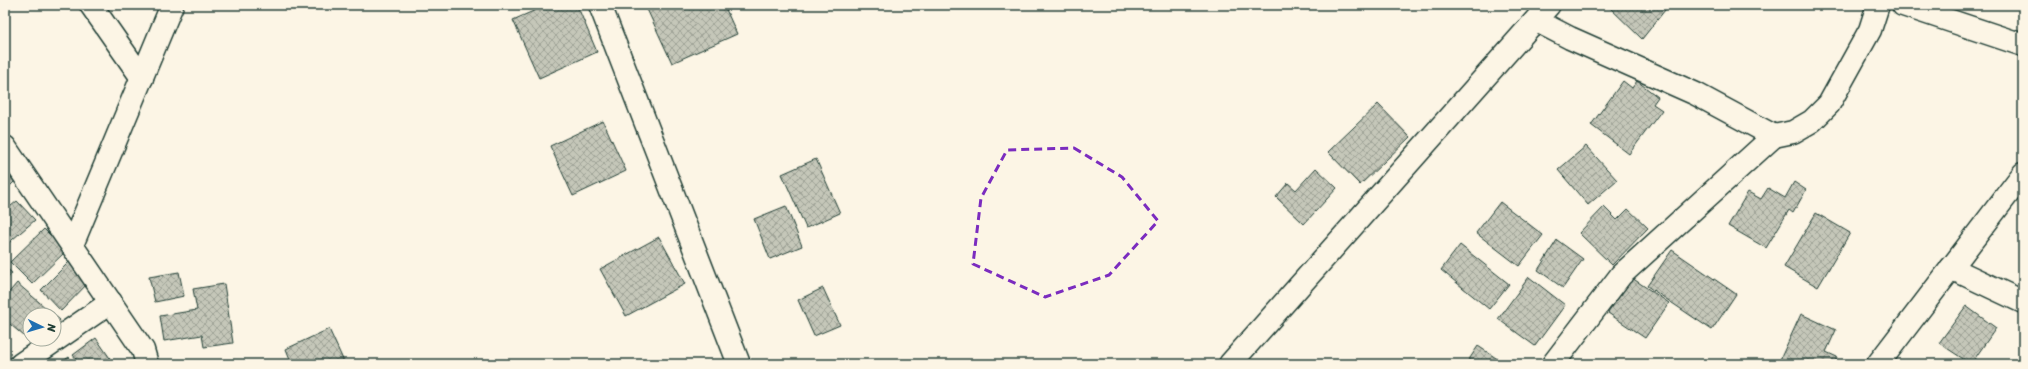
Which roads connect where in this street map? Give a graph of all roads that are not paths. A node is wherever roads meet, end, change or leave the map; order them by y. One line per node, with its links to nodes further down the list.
1 (91, 5): 8 (street)
2 (172, 5): 8 (street)
3 (600, 5): 18 (street)
4 (1878, 5): 9 (street)
5 (1903, 5): 7 (street)
6 (1543, 13): 9 (street); 19 (street)
7 (2023, 45)
8 (142, 78): 12 (street)
9 (1774, 136): 20 (street)
10 (5, 148): 12 (street)
11 (2023, 174): 13 (street)
12 (72, 245): 14 (street)
13 (1951, 268): 15 (street); 21 (street)
14 (110, 302): 16 (street); 17 (street)
15 (2023, 302)
16 (21, 364)
17 (147, 364)
18 (739, 364)
19 (1230, 364)
20 (1553, 364)
21 (1878, 364)

